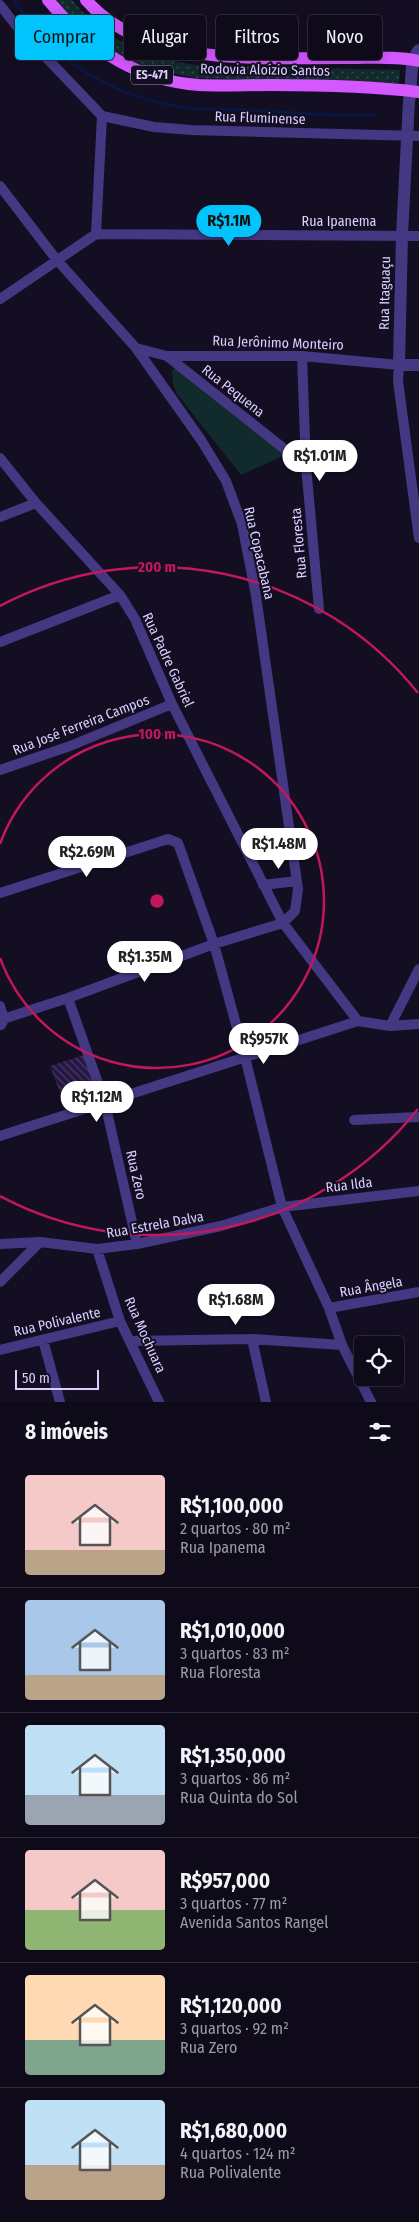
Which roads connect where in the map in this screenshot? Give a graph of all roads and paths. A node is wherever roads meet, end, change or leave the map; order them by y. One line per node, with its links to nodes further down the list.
1 (48, 0): 5 (main road, Rodovia Aloízio Santos / ES-471)
2 (86, 0): 4 (main road, Rodovia Aloízio Santos / ES-471)
3 (0, 5): 6 (street)
4 (417, 57): 5 (street, Rua Itaguaçu)
5 (415, 91): 7 (street, Rua Itaguaçu)
6 (102, 116): 7 (street, Rua Fluminense); 9 (street)
7 (413, 136): 10 (street, Rua Itaguaçu)
8 (0, 186): 12 (street, Rua Copacabana)
9 (96, 234): 10 (street, Rua Ipanema); 12 (street)
10 (402, 235): 11 (street, Rua Ipanema); 17 (street, Rua Itaguaçu)
11 (419, 236)
12 (56, 259): 13 (street); 14 (street, Rua Copacabana)
13 (0, 299)
14 (136, 348): 15 (street, Rua Jerônimo Monteiro); 30 (street, Rua Copacabana)
15 (167, 356): 16 (street, Rua Jerônimo Monteiro); 20 (street, Rua Pequena)
16 (302, 356): 17 (street, Rua Jerônimo Monteiro); 20 (street, Rua Floresta)
17 (399, 365): 18 (street, Rua Jerônimo Monteiro); 23 (street, Rua Itaguaçu)
18 (419, 365)
19 (0, 458): 21 (street, Rua Padre Gabriel)
20 (306, 466): 26 (street, Rua Floresta)
21 (36, 503): 22 (street); 25 (street, Rua Padre Gabriel)
22 (0, 517)
23 (418, 518): 24 (street, Rua Itaguaçu)
24 (419, 538)
25 (120, 595): 27 (street); 28 (street, Rua Padre Gabriel)
26 (319, 609)
27 (0, 642)
28 (172, 704): 29 (street, Rua José Ferreira Campos); 31 (street, Rua Padre Gabriel)
29 (0, 770)
30 (297, 881): 31 (street); 33 (street, Rua Copacabana)
31 (263, 885): 33 (street, Rua Padre Gabriel)
32 (0, 892): 34 (street)
33 (283, 923): 34 (street); 38 (street, Rua Padre Gabriel)
34 (214, 944): 36 (street); 42 (street)
35 (419, 969): 41 (street)
36 (68, 998): 39 (street); 43 (street, Rua Zero)
37 (0, 1006): 39 (street)
38 (358, 1021): 41 (street); 42 (street)
39 (1, 1022)
40 (419, 1024): 41 (street)
41 (390, 1026)
42 (245, 1057): 43 (street); 48 (street)
43 (105, 1103): 46 (street); 51 (street, Rua Zero)
44 (419, 1117): 45 (street)
45 (354, 1120)
46 (0, 1136)
47 (419, 1191): 48 (street, Rua Ilda)
48 (282, 1207): 51 (street, Rua Estrela Dalva); 55 (street)
49 (40, 1242): 50 (street, Rua Estrela Dalva); 52 (street, Rua Estrela Dalva); 53 (street)
50 (0, 1244)
51 (137, 1244): 52 (street, Rua Estrela Dalva)
52 (98, 1249): 56 (street, Rua Mochuara)
53 (0, 1282)
54 (419, 1292): 55 (street, Rua Ângela)
55 (329, 1308): 60 (street)
56 (120, 1321): 58 (street, Rua Polivalente); 59 (street, Rua Mochuara)
57 (252, 1339): 59 (street); 60 (street); 64 (street)
58 (43, 1340): 61 (street, Rua Polivalente); 62 (street)
59 (130, 1341): 63 (street, Rua Mochuara)
60 (342, 1345): 65 (street)
61 (0, 1350)
62 (60, 1402)
63 (159, 1402)
64 (266, 1402)
65 (371, 1402)

